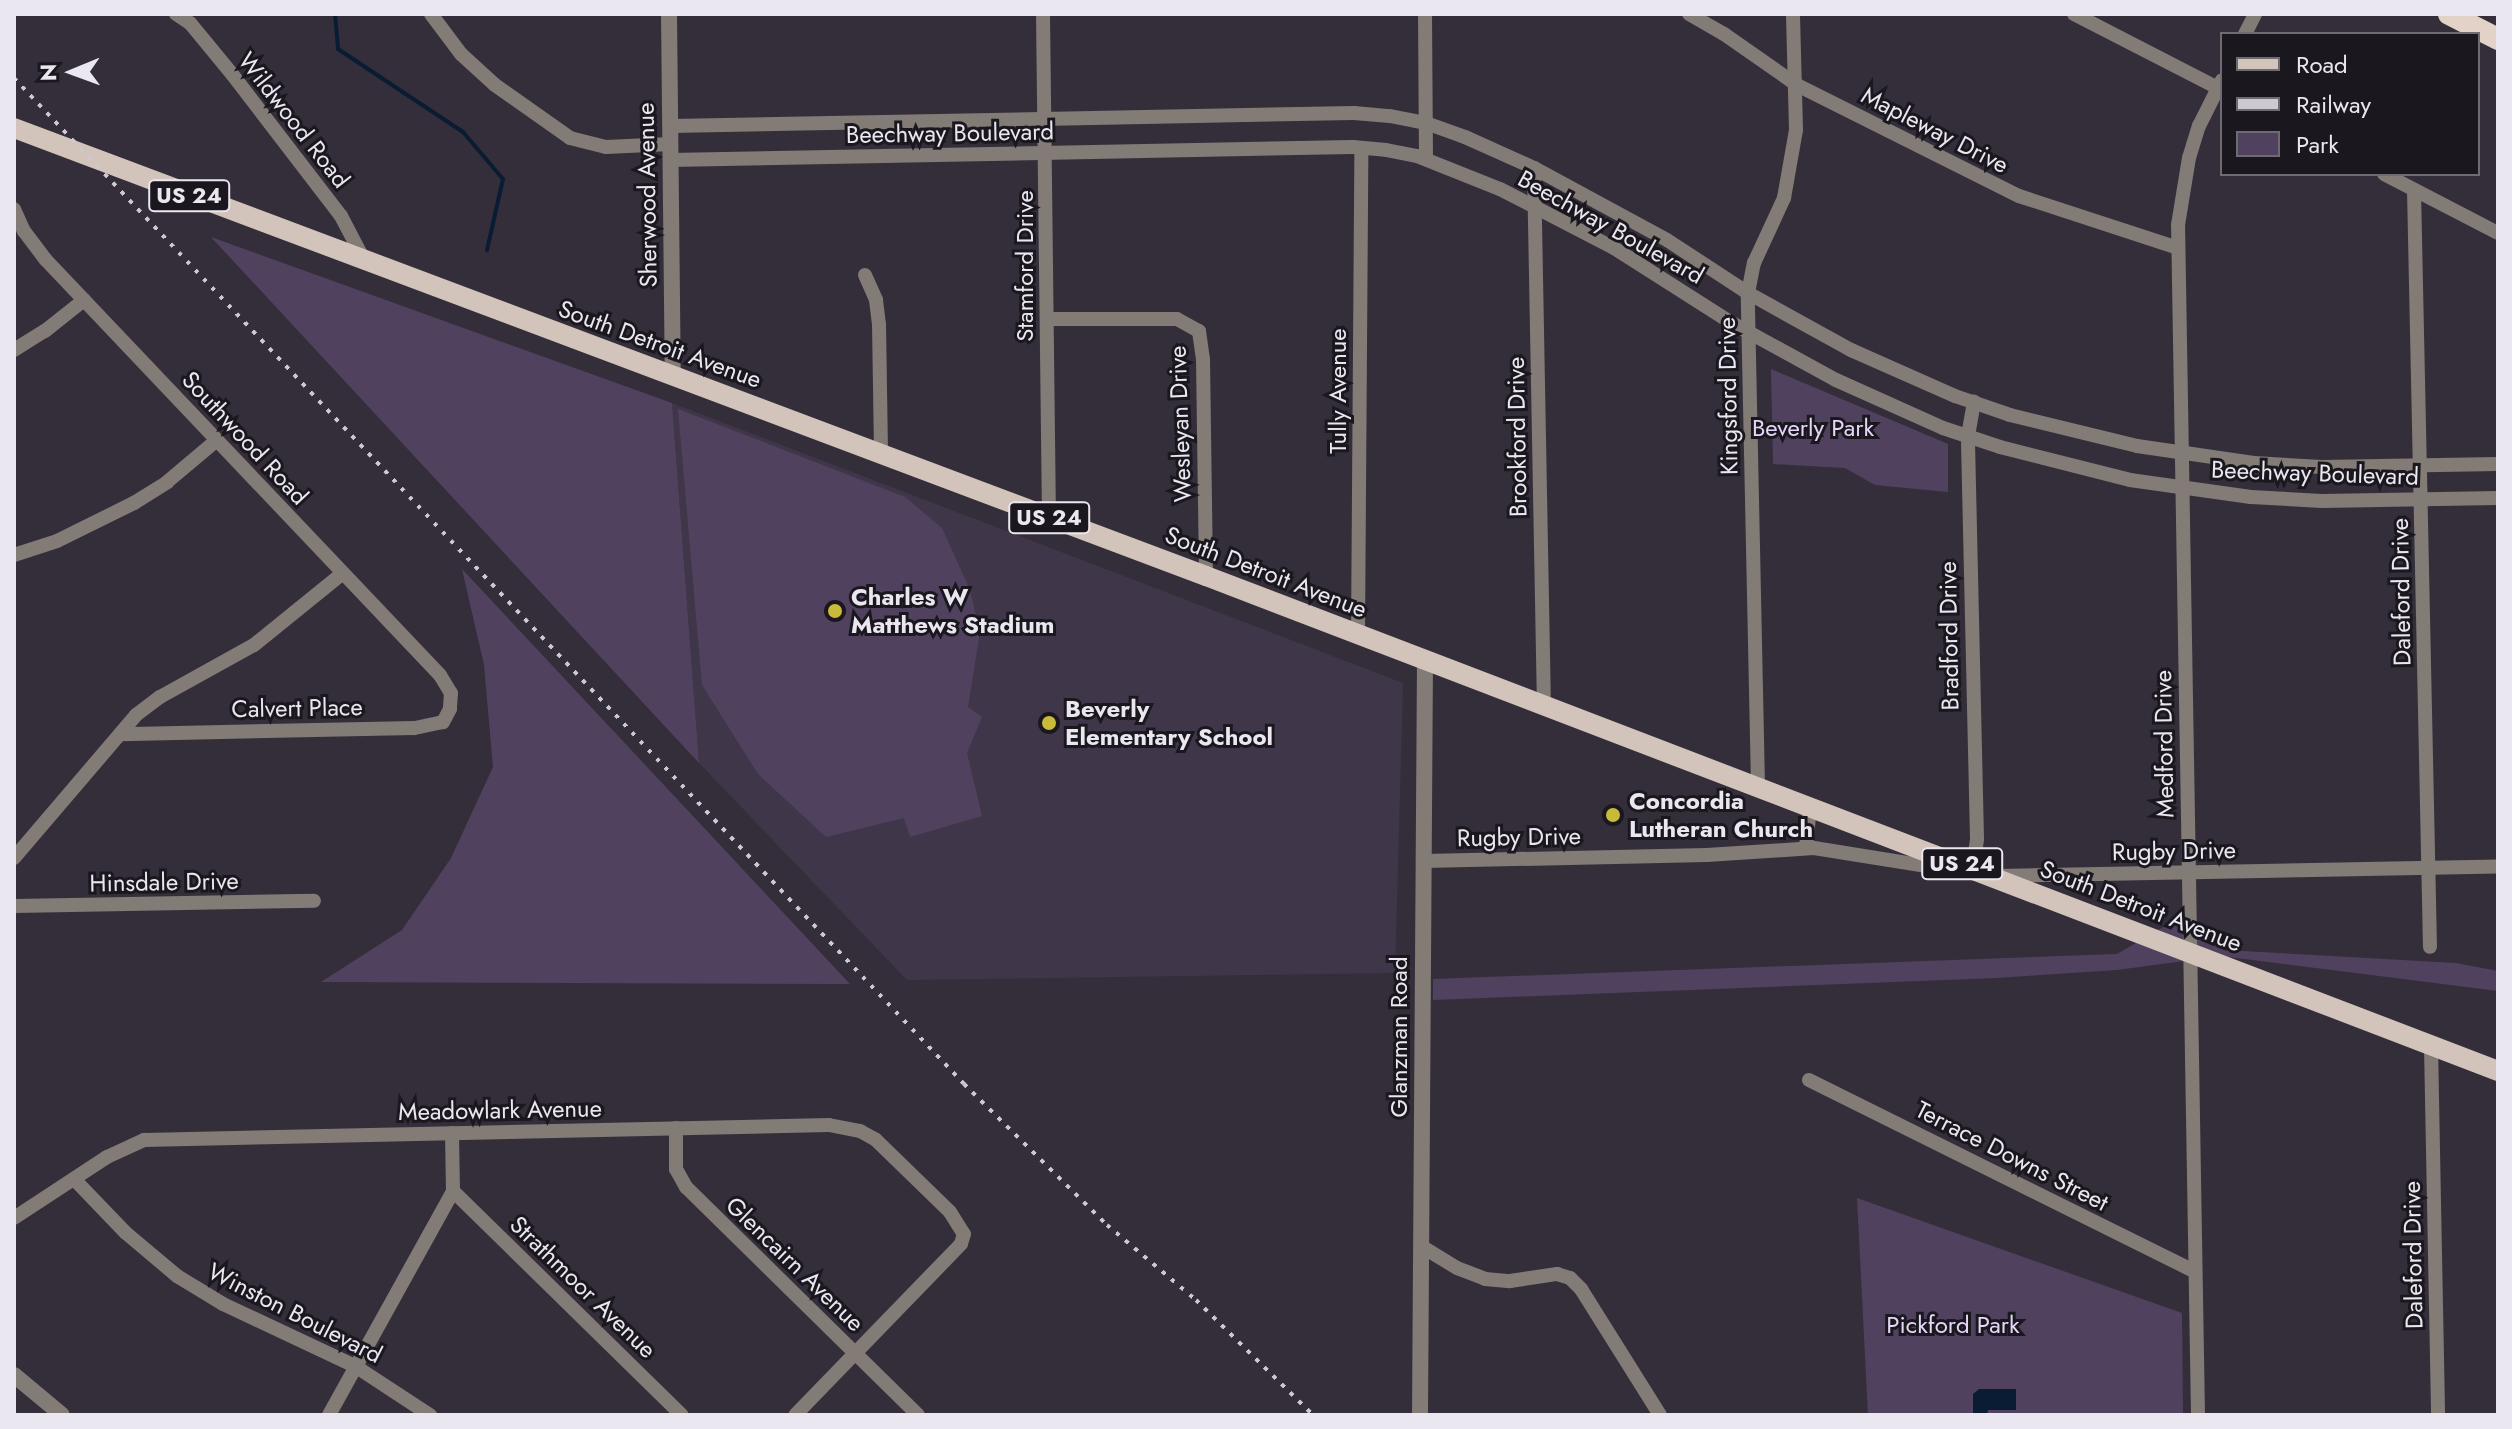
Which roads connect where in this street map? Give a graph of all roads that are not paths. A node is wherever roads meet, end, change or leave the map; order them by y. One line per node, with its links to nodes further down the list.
1 (176, 14): 31 (street, Wildwood Road)
2 (431, 14): 21 (street, Beechway Boulevard)
3 (669, 14): 18 (street, Sherwood Avenue)
4 (1043, 14): 16 (street, Stamford Drive)
5 (1425, 14): 17 (street)
6 (1689, 14): 13 (street, Mapleway Drive)
7 (1793, 14): 13 (street, Kingsford Drive)
8 (2074, 14): 14 (street)
9 (2255, 14): 11 (street)
10 (2449, 14): 12 (highway)
11 (2246, 32)
12 (2498, 39)
13 (1797, 85): 30 (street, Mapleway Drive); 33 (street, Kingsford Drive)
14 (2220, 86)
15 (2220, 88): 30 (street, Medford Drive)
16 (1045, 119): 17 (street, Beechway Boulevard); 18 (street, Beechway Boulevard); 22 (street, Stamford Drive)
17 (1426, 123): 23 (street); 24 (street, Beechway Boulevard)
18 (671, 126): 21 (street, Sherwood Avenue)
19 (14, 128): 31 (main road, South Detroit Avenue / US 24)
20 (1361, 148): 22 (street, Beechway Boulevard); 23 (street, Beechway Boulevard); 53 (street, Tully Avenue)
21 (670, 152): 22 (street, Beechway Boulevard); 38 (street, Sherwood Avenue)
22 (1046, 153): 35 (street, Stamford Drive)
23 (1426, 159): 27 (street, Beechway Boulevard)
24 (1534, 168): 27 (street, Brookford Drive); 33 (street, Beechway Boulevard)
25 (2388, 176): 26 (street)
26 (2414, 190): 29 (street); 45 (street, Daleford Drive)
27 (1535, 206): 36 (street, Beechway Boulevard); 56 (street, Brookford Drive)
28 (14, 209): 34 (street, Southwood Road)
29 (2498, 233)
30 (2178, 248): 43 (street, Medford Drive)
31 (365, 262): 38 (main road, South Detroit Avenue / US 24)
32 (865, 275): 42 (street)
33 (1748, 293): 36 (street, Kingsford Drive); 39 (street, Beechway Boulevard)
34 (84, 300): 37 (street); 41 (street, Southwood Road)
35 (1047, 319): 49 (street, Stamford Drive); 52 (street, Wesleyan Drive)
36 (1748, 332): 40 (street, Beechway Boulevard); 58 (street, Kingsford Drive)
37 (14, 350)
38 (673, 376): 42 (main road, South Detroit Avenue / US 24)
39 (1974, 402): 40 (street, Bradford Drive); 43 (street, Beechway Boulevard)
40 (1968, 436): 46 (street, Beechway Boulevard); 64 (street, Bradford Drive)
41 (217, 440): 50 (street); 51 (street, Southwood Road)
42 (881, 455): 49 (main road, South Detroit Avenue / US 24)
43 (2182, 455): 45 (street, Beechway Boulevard); 46 (street, Medford Drive)
44 (2498, 464): 45 (street, Beechway Boulevard)
45 (2421, 466): 48 (street, Daleford Drive)
46 (2182, 489): 48 (street, Beechway Boulevard); 66 (street, Medford Drive)
47 (2498, 498): 48 (street, Beechway Boulevard)
48 (2421, 499): 65 (street, Daleford Drive)
49 (1049, 518): 52 (main road, South Detroit Avenue / US 24)
50 (14, 555)
51 (343, 573): 55 (street, Southwood Road); 57 (street)
52 (1206, 576): 53 (main road, South Detroit Avenue / US 24)
53 (1358, 635): 54 (main road, South Detroit Avenue / US 24)
54 (1425, 660): 56 (main road, South Detroit Avenue / US 24); 62 (street, Glanzman Road)
55 (451, 693): 57 (street, Calvert Place)
56 (1544, 706): 58 (main road, South Detroit Avenue / US 24)
57 (120, 734): 61 (street)
58 (1758, 786): 59 (main road, South Detroit Avenue / US 24)
59 (1810, 806): 60 (street); 64 (main road, South Detroit Avenue / US 24)
60 (1806, 848): 62 (street, Rugby Drive); 67 (street, Rugby Drive)
61 (14, 858)
62 (1424, 861): 80 (street, Glanzman Road)
63 (2498, 866): 65 (street, Rugby Drive)
64 (1973, 868): 67 (main road, South Detroit Avenue / US 24)
65 (2427, 868): 66 (street, Rugby Drive); 70 (street, Daleford Drive)
66 (2189, 873): 67 (street, Rugby Drive); 71 (street, Medford Drive)
67 (1994, 877): 71 (main road, South Detroit Avenue / US 24)
68 (314, 901): 69 (street, Hinsdale Drive)
69 (14, 906)
70 (2430, 947)
71 (2189, 952): 72 (main road, South Detroit Avenue / US 24); 81 (street, Medford Drive)
72 (2431, 1046): 73 (main road, South Detroit Avenue / US 24); 94 (street, Daleford Drive)
73 (2498, 1071)
74 (1809, 1080): 81 (street, Terrace Downs Street)
75 (676, 1128): 76 (street, Meadowlark Avenue); 82 (street, Glencairn Avenue); 82 (street, Meadowlark Avenue)
76 (452, 1133): 77 (street, Meadowlark Avenue); 78 (street)
77 (74, 1179): 79 (street, Meadowlark Avenue); 83 (street, Winston Boulevard)
78 (453, 1191): 83 (street); 88 (street, Strathmoor Avenue)
79 (14, 1218)
80 (1421, 1246): 91 (street, Glanzman Road); 92 (street)
81 (2195, 1272): 93 (street, Medford Drive)
82 (855, 1354): 89 (street); 90 (street, Glencairn Avenue)
83 (355, 1366): 86 (street); 87 (street, Winston Boulevard)
84 (14, 1375): 85 (street)
85 (62, 1415)
86 (329, 1415)
87 (430, 1415)
88 (682, 1415)
89 (795, 1415)
90 (918, 1415)
91 (1420, 1415)
92 (1660, 1415)
93 (2198, 1415)
94 (2438, 1415)

